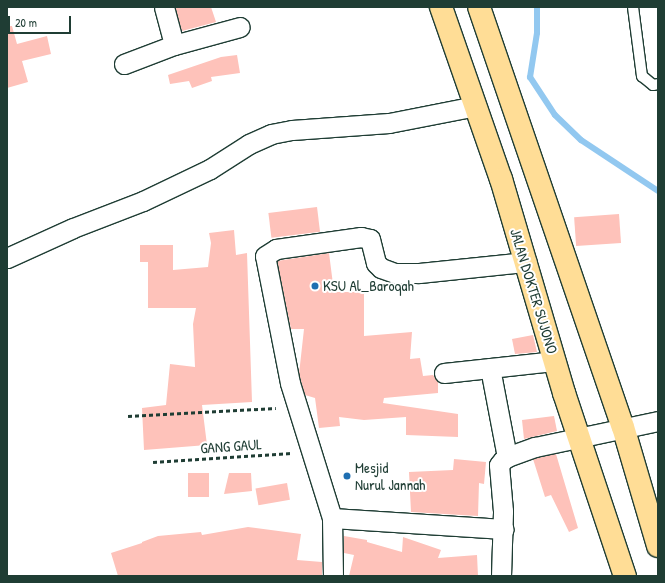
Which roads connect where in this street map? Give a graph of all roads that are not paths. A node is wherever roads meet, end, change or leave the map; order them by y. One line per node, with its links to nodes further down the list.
1 (164, 7): 6 (street)
2 (440, 7): 9 (highway, JALAN DOKTER SUJONO)
3 (479, 7): 16 (highway)
4 (633, 7): 8 (lane)
5 (240, 27): 6 (street)
6 (174, 45): 7 (street)
7 (124, 64)
8 (658, 84)
9 (476, 106): 10 (street); 11 (highway, JALAN DOKTER SUJONO)
10 (7, 258)
11 (526, 262): 12 (highway, JALAN DOKTER SUJONO); 19 (street)
12 (555, 361): 13 (street); 17 (highway, JALAN DOKTER SUJONO)
13 (490, 368): 14 (street); 18 (street)
14 (444, 373)
15 (658, 421): 16 (street)
16 (623, 427): 17 (street); 21 (highway)
17 (579, 438): 18 (street); 24 (highway, JALAN DOKTER SUJONO)
18 (507, 457): 20 (street)
19 (332, 518): 20 (street); 22 (street)
20 (504, 529): 23 (street)
21 (658, 546)
22 (333, 576)
23 (501, 576)
24 (625, 576)

